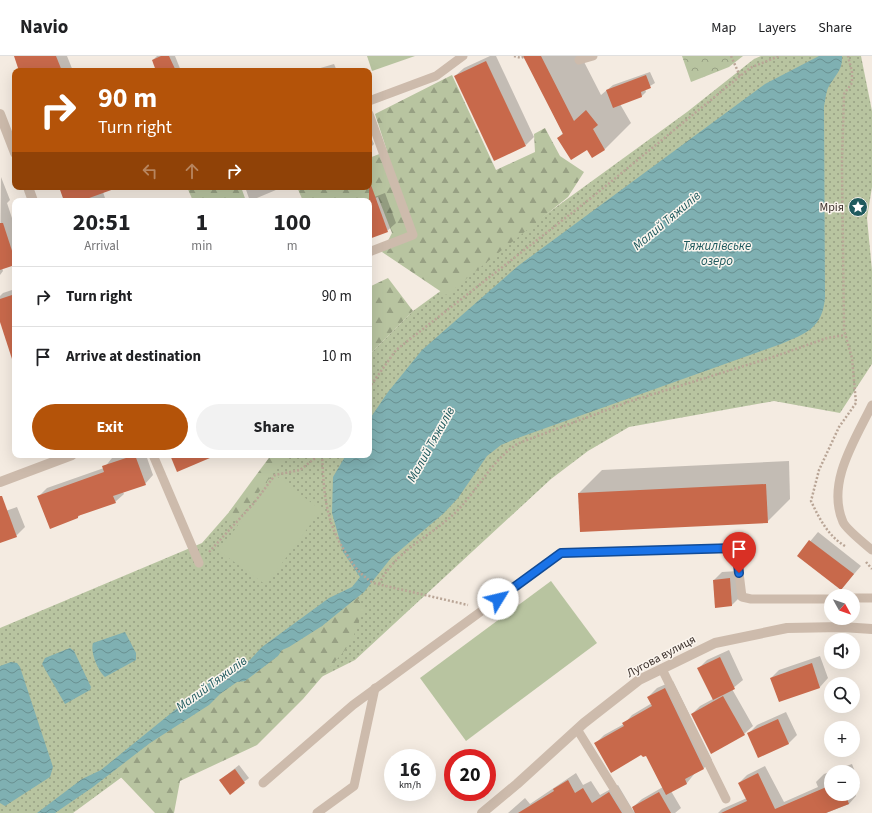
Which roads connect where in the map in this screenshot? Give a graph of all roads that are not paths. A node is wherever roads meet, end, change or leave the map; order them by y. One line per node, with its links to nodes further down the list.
1 (463, 56): 4 (lane)
2 (593, 56): 3 (lane)
3 (579, 60)
4 (372, 100)
5 (0, 114): 7 (street)
6 (372, 122): 8 (lane)
7 (12, 145)
8 (372, 251)
9 (872, 405): 13 (lane)
10 (64, 458): 12 (street)
11 (154, 458): 14 (lane)
12 (0, 482)
13 (872, 550)
14 (199, 563)
15 (860, 598): 16 (lane)
16 (872, 598)
17 (824, 599): 20 (lane)
18 (872, 629): 19 (street, Лугова вулиця)
19 (662, 669): 21 (street, Лугова вулиця); 23 (lane)
20 (376, 688): 22 (lane); 24 (lane)
21 (577, 729): 25 (street, Лугова вулиця); 26 (lane)
22 (264, 783)
23 (726, 799)
24 (317, 813)
25 (482, 813)
26 (629, 813)

